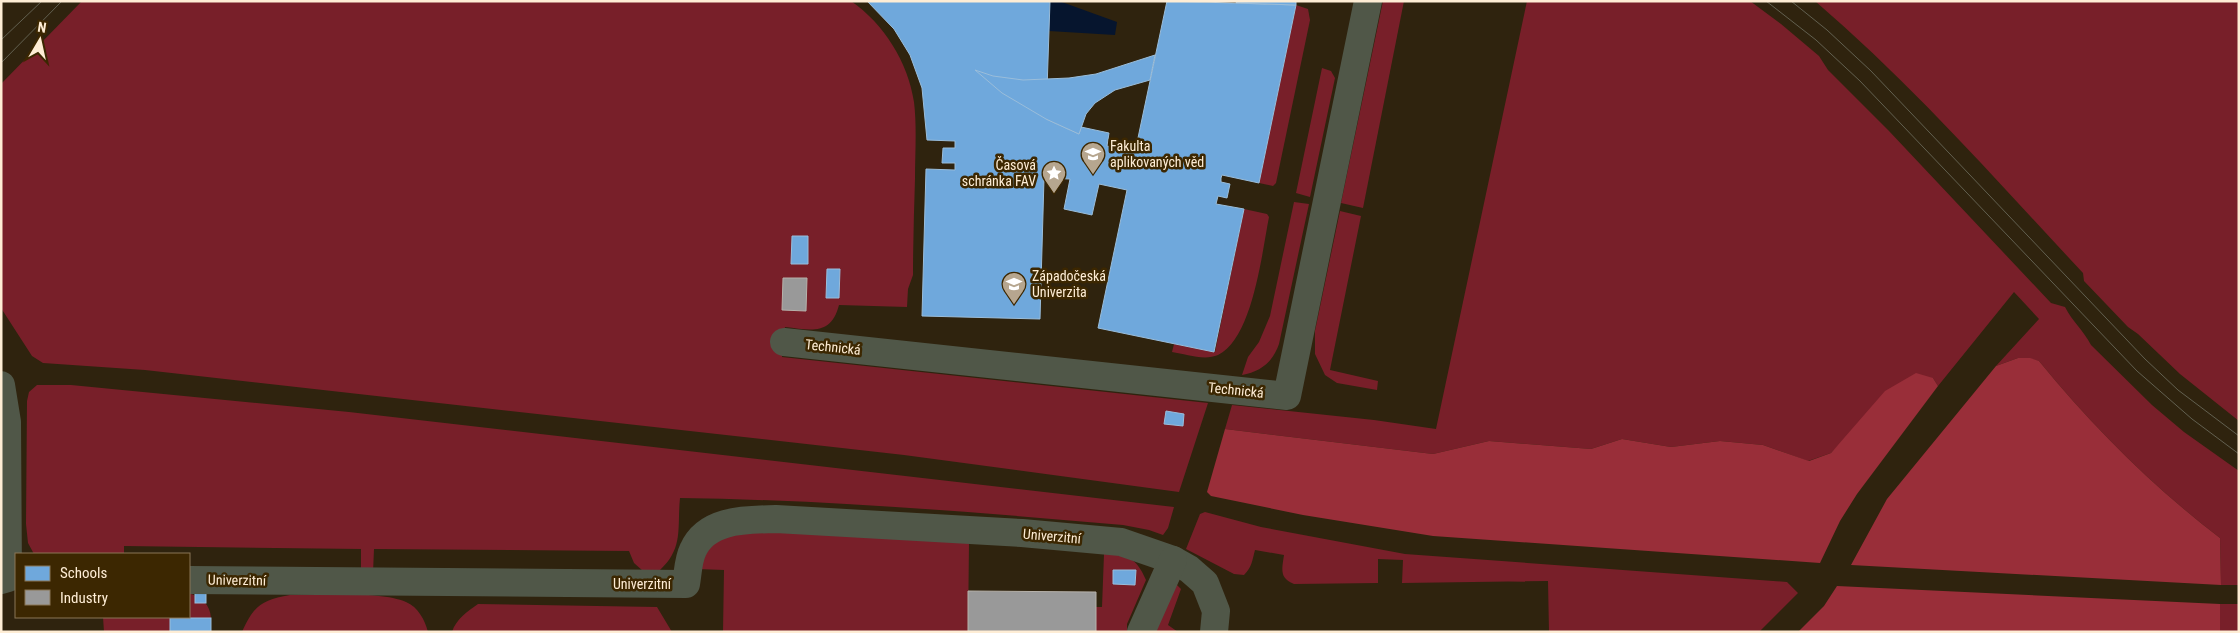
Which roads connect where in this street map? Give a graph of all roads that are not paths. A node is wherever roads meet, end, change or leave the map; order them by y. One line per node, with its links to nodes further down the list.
1 (1368, 1): 2 (street, Technická)
2 (784, 342)
3 (1, 385): 5 (street)
4 (1173, 560): 6 (street, Univerzitní); 7 (street); 8 (street, Univerzitní)
5 (9, 579)
6 (190, 580)
7 (1141, 632)
8 (1214, 632)

